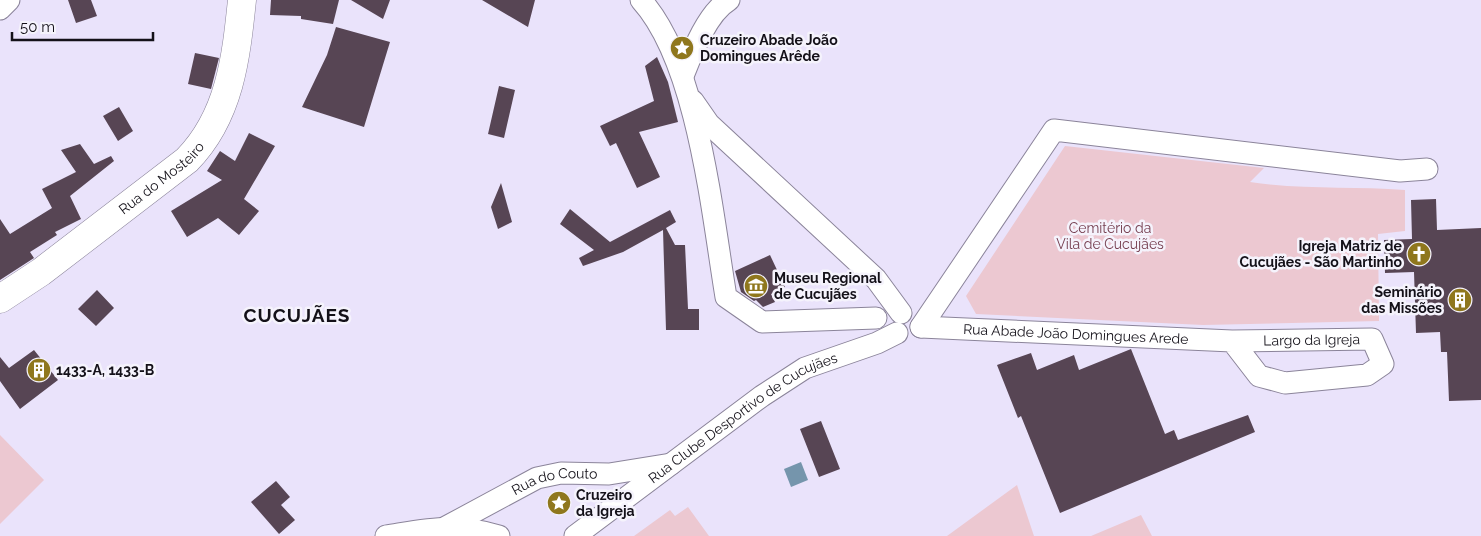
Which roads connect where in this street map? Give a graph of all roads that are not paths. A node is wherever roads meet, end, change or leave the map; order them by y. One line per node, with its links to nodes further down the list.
1 (9, 0): 5 (street)
2 (242, 0): 8 (main road, Rua do Mosteiro)
3 (641, 0): 6 (street)
4 (729, 0): 6 (street)
5 (0, 9)
6 (685, 85): 9 (street); 10 (street)
7 (1427, 169): 11 (street)
8 (0, 299)
9 (876, 318)
10 (899, 323): 11 (street); 13 (street, Rua Clube Desportivo de Cucujães)
11 (921, 328): 12 (street, Rua Abade João Domingues Arede)
12 (1232, 341): 12 (street, Largo da Igreja)
13 (674, 464): 14 (street, Rua do Couto); 17 (street, Rua Clube Desportivo de Cucujães)
14 (446, 526): 15 (street, Rua do Couto); 16 (street, Rua do Couto)
15 (386, 536)
16 (499, 536)
17 (575, 536)

